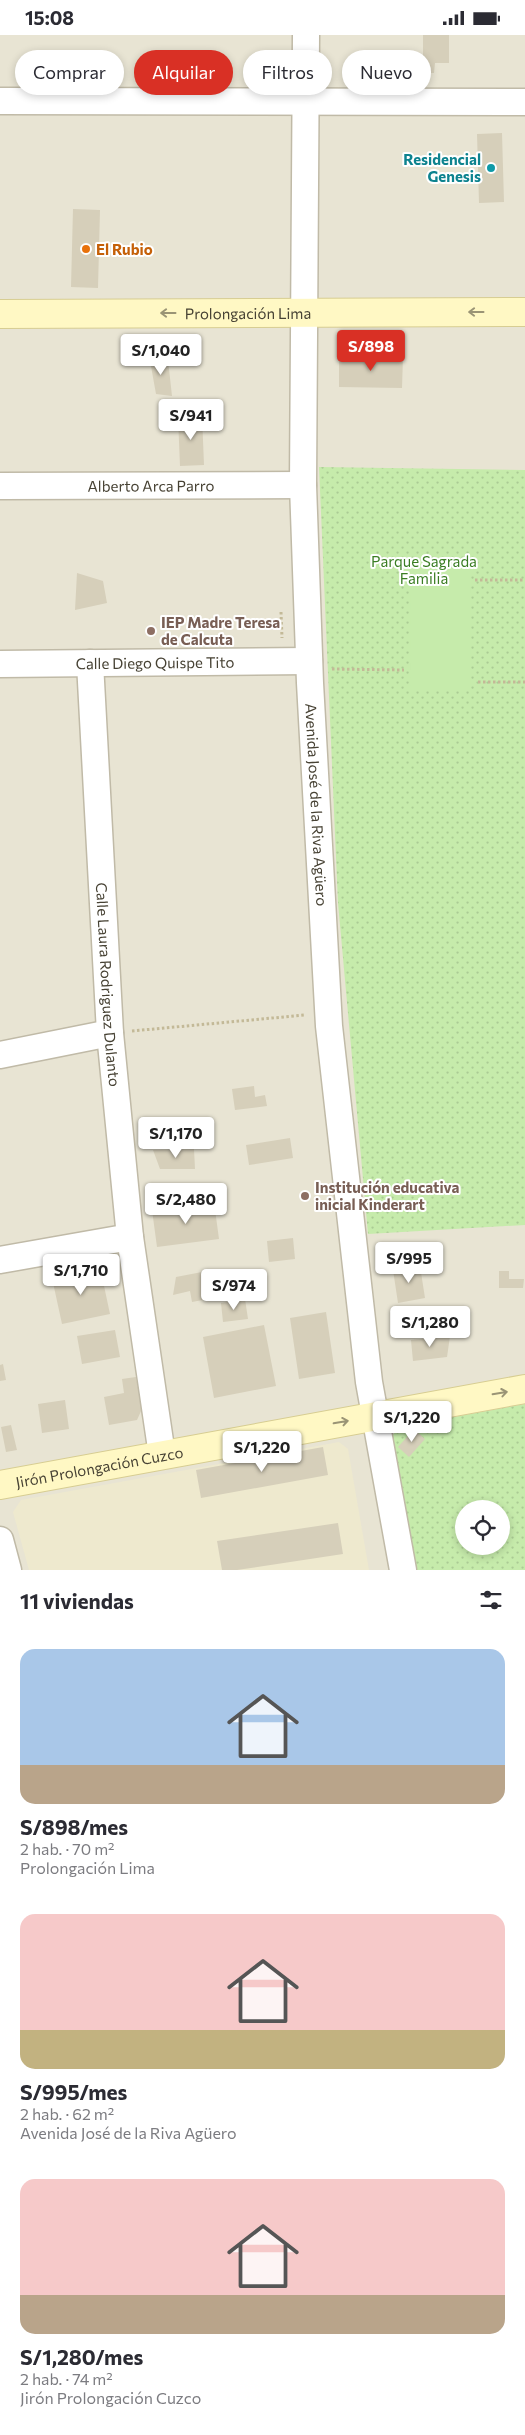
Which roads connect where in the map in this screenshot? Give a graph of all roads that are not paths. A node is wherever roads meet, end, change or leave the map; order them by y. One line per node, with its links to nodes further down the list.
1 (306, 35): 4 (street, Avenida José de la Riva Agüero)
2 (0, 101): 4 (street)
3 (525, 102): 4 (street)
4 (305, 103): 5 (street, Avenida José de la Riva Agüero)
5 (304, 312): 6 (street, Prolongación Lima, one-way to 5); 7 (street, Prolongación Lima, one-way to 7); 8 (street, Avenida José de la Riva Agüero)
6 (525, 313)
7 (0, 314)
8 (303, 485): 9 (street, Alberto Arca Parro); 12 (street, Avenida José de la Riva Agüero)
9 (0, 486)
10 (90, 663): 11 (street, Calle Diego Quispe Tito); 12 (street, Calle Diego Quispe Tito); 13 (street, Calle Laura Rodriguez Dulanto)
11 (0, 664)
12 (319, 665): 18 (street, Avenida José de la Riva Agüero)
13 (110, 1033): 14 (street); 15 (street, Calle Laura Rodriguez Dulanto)
14 (0, 1055)
15 (130, 1237): 16 (street); 19 (street, Calle Laura Rodriguez Dulanto)
16 (0, 1259)
17 (525, 1389): 18 (street, Jirón Prolongación Cuzco, one-way to 17)
18 (374, 1416): 19 (street, Jirón Prolongación Cuzco, one-way to 18); 23 (street, Avenida José de la Riva Agüero)
19 (162, 1455): 20 (street, Jirón Prolongación Cuzco)
20 (0, 1485)
21 (0, 1540): 22 (street)
22 (8, 1570)
23 (403, 1570)

